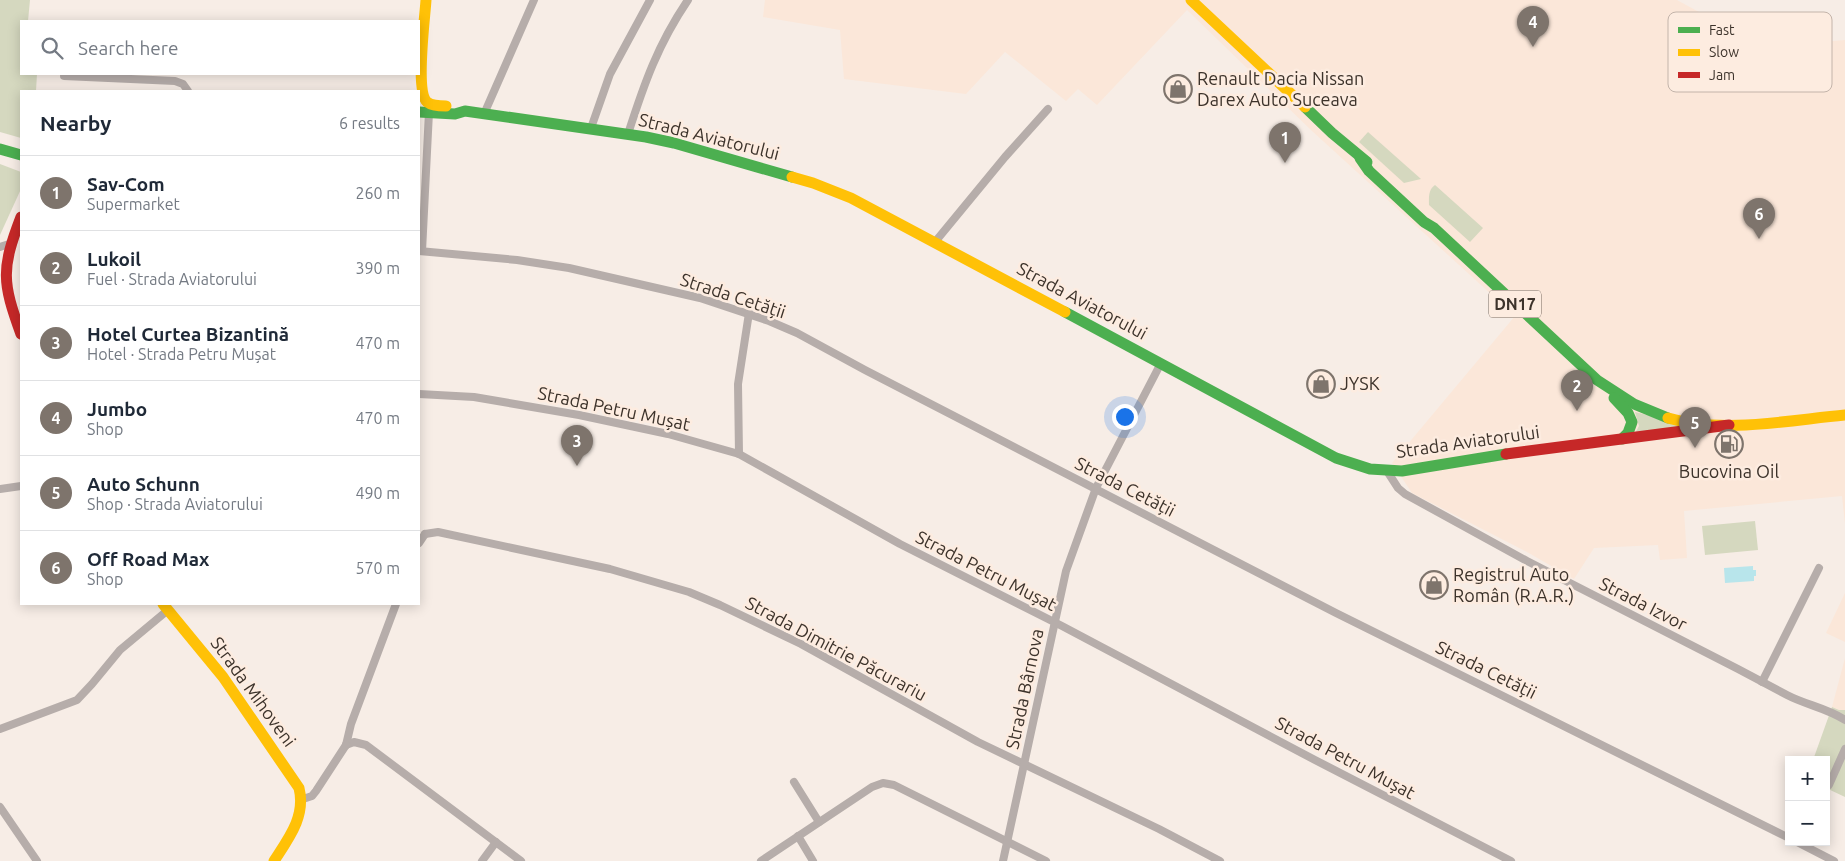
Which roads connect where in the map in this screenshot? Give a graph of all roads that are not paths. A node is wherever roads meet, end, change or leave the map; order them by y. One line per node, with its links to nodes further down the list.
1 (426, 0): 7 (main road)
2 (534, 0): 13 (street)
3 (650, 0): 14 (street)
4 (688, 0): 15 (street)
5 (1191, 0): 25 (main road, DN17)
6 (64, 76): 8 (street)
7 (419, 89)
8 (187, 90)
9 (420, 91): 12 (main road)
10 (1048, 109): 19 (street)
11 (424, 112): 12 (main road, Strada Aviatorului); 21 (street)
12 (465, 112): 13 (main road, Strada Aviatorului)
13 (484, 114): 14 (main road, Strada Aviatorului)
14 (591, 128): 15 (main road, Strada Aviatorului)
15 (628, 134): 19 (main road, Strada Aviatorului)
16 (0, 149): 17 (main road)
17 (20, 154)
18 (20, 219): 20 (main road)
19 (935, 242): 24 (main road, Strada Aviatorului)
20 (4, 245): 23 (main road)
21 (420, 251): 22 (street, Strada Cetății)
22 (749, 313): 30 (street); 33 (street, Strada Cetății)
23 (20, 331)
24 (1161, 362): 31 (main road, Strada Aviatorului); 33 (street, Strada Bârnova)
25 (1596, 380): 28 (main road, DN17); 29 (main road)
26 (420, 394): 30 (street, Strada Petru Mușat)
27 (1845, 415): 28 (main road, DN17)
28 (1729, 425): 29 (main road, Strada Aviatorului)
29 (1622, 439): 31 (main road, Strada Aviatorului)
30 (739, 454): 39 (street, Strada Petru Mușat)
31 (1387, 471): 40 (street, Strada Izvor)
32 (20, 486): 34 (street)
33 (1096, 488): 39 (street, Strada Bârnova); 52 (street, Strada Cetății)
34 (0, 489)
35 (420, 540): 45 (street, Strada Dimitrie Păcurariu)
36 (1819, 568): 40 (street)
37 (396, 605): 43 (street)
38 (166, 607): 42 (street, Strada Mihoveni); 48 (main road, Strada Mihoveni)
39 (1054, 622): 45 (street, Strada Bârnova); 65 (street, Strada Petru Mușat)
40 (1762, 682): 41 (street, Strada Izvor)
41 (1845, 720)
42 (0, 729)
43 (346, 745): 48 (street); 53 (street)
44 (1845, 748): 46 (street)
45 (1024, 764): 54 (street, Strada Bârnova); 64 (street, Strada Dimitrie Păcurariu)
46 (1830, 781)
47 (794, 782): 50 (street)
48 (303, 800): 57 (main road)
49 (0, 807): 56 (street)
50 (819, 822): 51 (street); 54 (street)
51 (798, 836): 60 (street); 61 (street)
52 (1785, 836)
53 (496, 842): 58 (street); 59 (street)
54 (1008, 842): 62 (street, Strada Bârnova); 63 (street)
55 (1805, 846): 66 (street)
56 (37, 861)
57 (274, 861)
58 (482, 861)
59 (521, 861)
60 (761, 861)
61 (813, 861)
62 (1003, 861)
63 (1046, 861)
64 (1220, 861)
65 (1510, 861)
66 (1834, 861)

